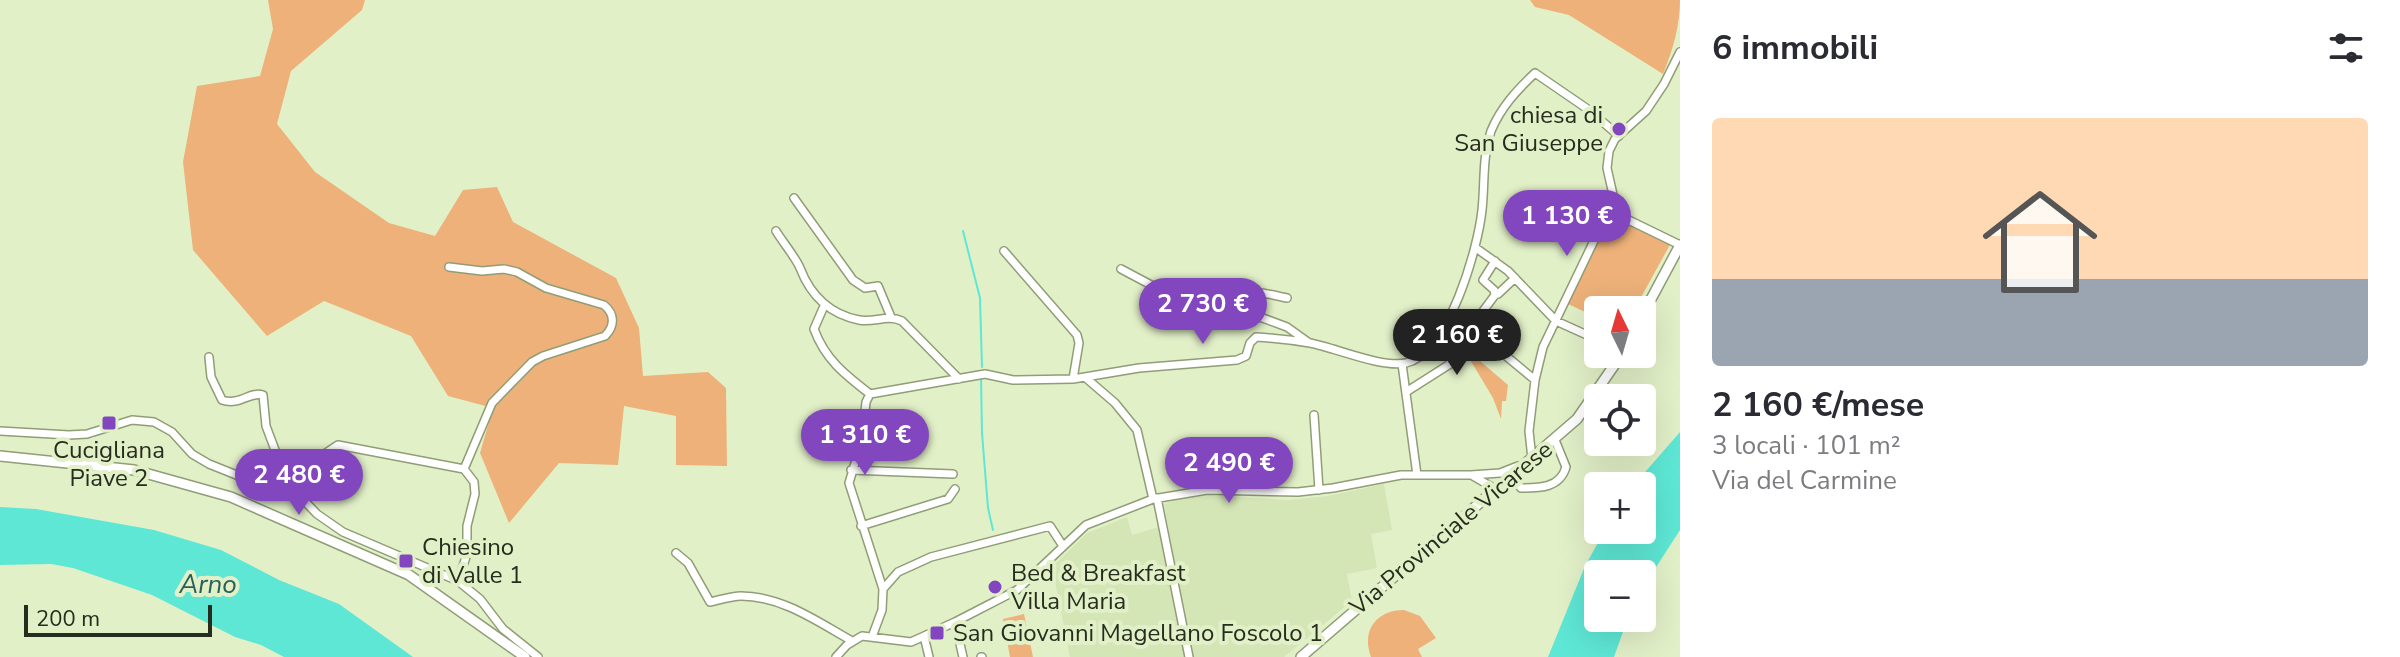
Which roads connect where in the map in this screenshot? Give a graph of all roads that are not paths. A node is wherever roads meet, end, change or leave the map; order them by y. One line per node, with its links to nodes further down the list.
1 (1680, 52): 2 (street)
2 (1619, 136): 4 (street); 7 (street)
3 (794, 198): 18 (street)
4 (1608, 210): 6 (street); 19 (street)
5 (776, 231): 17 (street)
6 (1680, 245): 14 (main road)
7 (1476, 248): 9 (street); 24 (street)
8 (1004, 251): 28 (street)
9 (1495, 261): 12 (street); 20 (street)
10 (449, 267): 38 (street)
11 (1121, 269): 16 (street)
12 (1515, 278): 13 (street); 19 (street)
13 (1498, 294)
14 (1653, 296)
15 (1287, 298): 16 (street)
16 (1225, 304): 22 (street)
17 (824, 306): 18 (street); 31 (street)
18 (891, 317): 27 (street)
19 (1556, 321): 21 (street); 29 (street)
20 (1472, 328): 29 (street); 30 (street)
21 (1584, 334)
22 (1310, 343): 24 (street); 26 (street)
23 (209, 357): 44 (street)
24 (1402, 364): 30 (street)
25 (1613, 368): 35 (main road, Via Provinciale Vicarese)
26 (1086, 378): 28 (street); 48 (street)
27 (959, 379): 28 (street); 31 (street)
28 (1073, 379)
29 (1535, 380): 37 (street)
30 (1406, 392): 41 (street)
31 (870, 394): 39 (street)
32 (1314, 415): 47 (street)
33 (1555, 426): 35 (street)
34 (0, 431): 44 (street)
35 (1557, 439): 37 (main road, Via Provinciale Vicarese); 43 (street)
36 (0, 456): 59 (main road)
37 (1529, 461): 42 (street); 43 (main road, Via Provinciale Vicarese)
38 (464, 469): 44 (street); 53 (street)
39 (851, 470): 40 (street); 50 (street)
40 (953, 474)
41 (1417, 475): 42 (street); 47 (street)
42 (1482, 477): 45 (street); 49 (street)
43 (1512, 477): 45 (main road, Via Provinciale Vicarese)
44 (277, 483): 53 (street)
45 (1500, 487): 49 (main road, Via Provinciale Vicarese)
46 (955, 489): 50 (street)
47 (1319, 490): 48 (street)
48 (1155, 498): 51 (street); 64 (street)
49 (1486, 499): 65 (main road, Via Provinciale Vicarese)
50 (861, 526): 54 (street)
51 (1063, 546): 54 (street); 55 (street)
52 (676, 553): 58 (street)
53 (458, 581): 60 (street)
54 (883, 589): 57 (street)
55 (955, 622): 56 (street); 63 (street)
56 (924, 636): 57 (street); 62 (street)
57 (872, 637): 58 (street)
58 (852, 641): 61 (street)
59 (525, 657)
60 (538, 657)
61 (836, 657)
62 (929, 657)
63 (963, 657)
64 (1189, 657)
65 (1301, 657)

